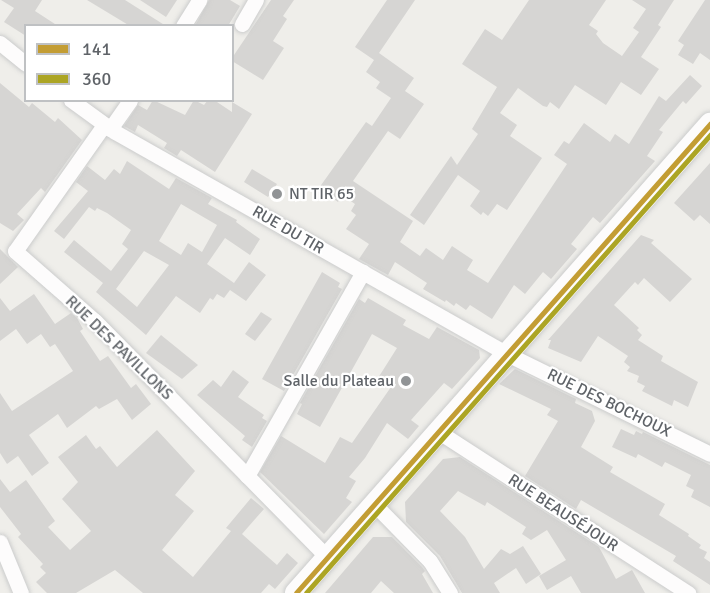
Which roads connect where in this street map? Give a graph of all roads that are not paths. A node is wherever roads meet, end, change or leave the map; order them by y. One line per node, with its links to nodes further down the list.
1 (198, 0): 3 (street)
2 (256, 0): 4 (street)
3 (184, 24)
4 (242, 24)
5 (0, 43): 6 (street)
6 (24, 62)
7 (74, 102): 10 (street, RUE DU TIR)
8 (128, 102): 10 (street)
9 (710, 124): 12 (main road)
10 (107, 127): 11 (street, RUE DU TIR); 15 (street, RUE DES PAVILLONS)
11 (363, 272): 12 (street, RUE DU TIR); 15 (street)
12 (507, 354): 13 (main road); 14 (street, RUE DES BOCHOUX)
13 (440, 432): 16 (main road); 22 (street, RUE BEAUSÉJOUR)
14 (710, 453)
15 (247, 476): 18 (street, RUE DES PAVILLONS)
16 (375, 505): 18 (main road); 21 (street)
17 (0, 542): 19 (street)
18 (328, 558): 20 (main road)
19 (21, 593)
20 (296, 593)
21 (450, 593)
22 (688, 593)

